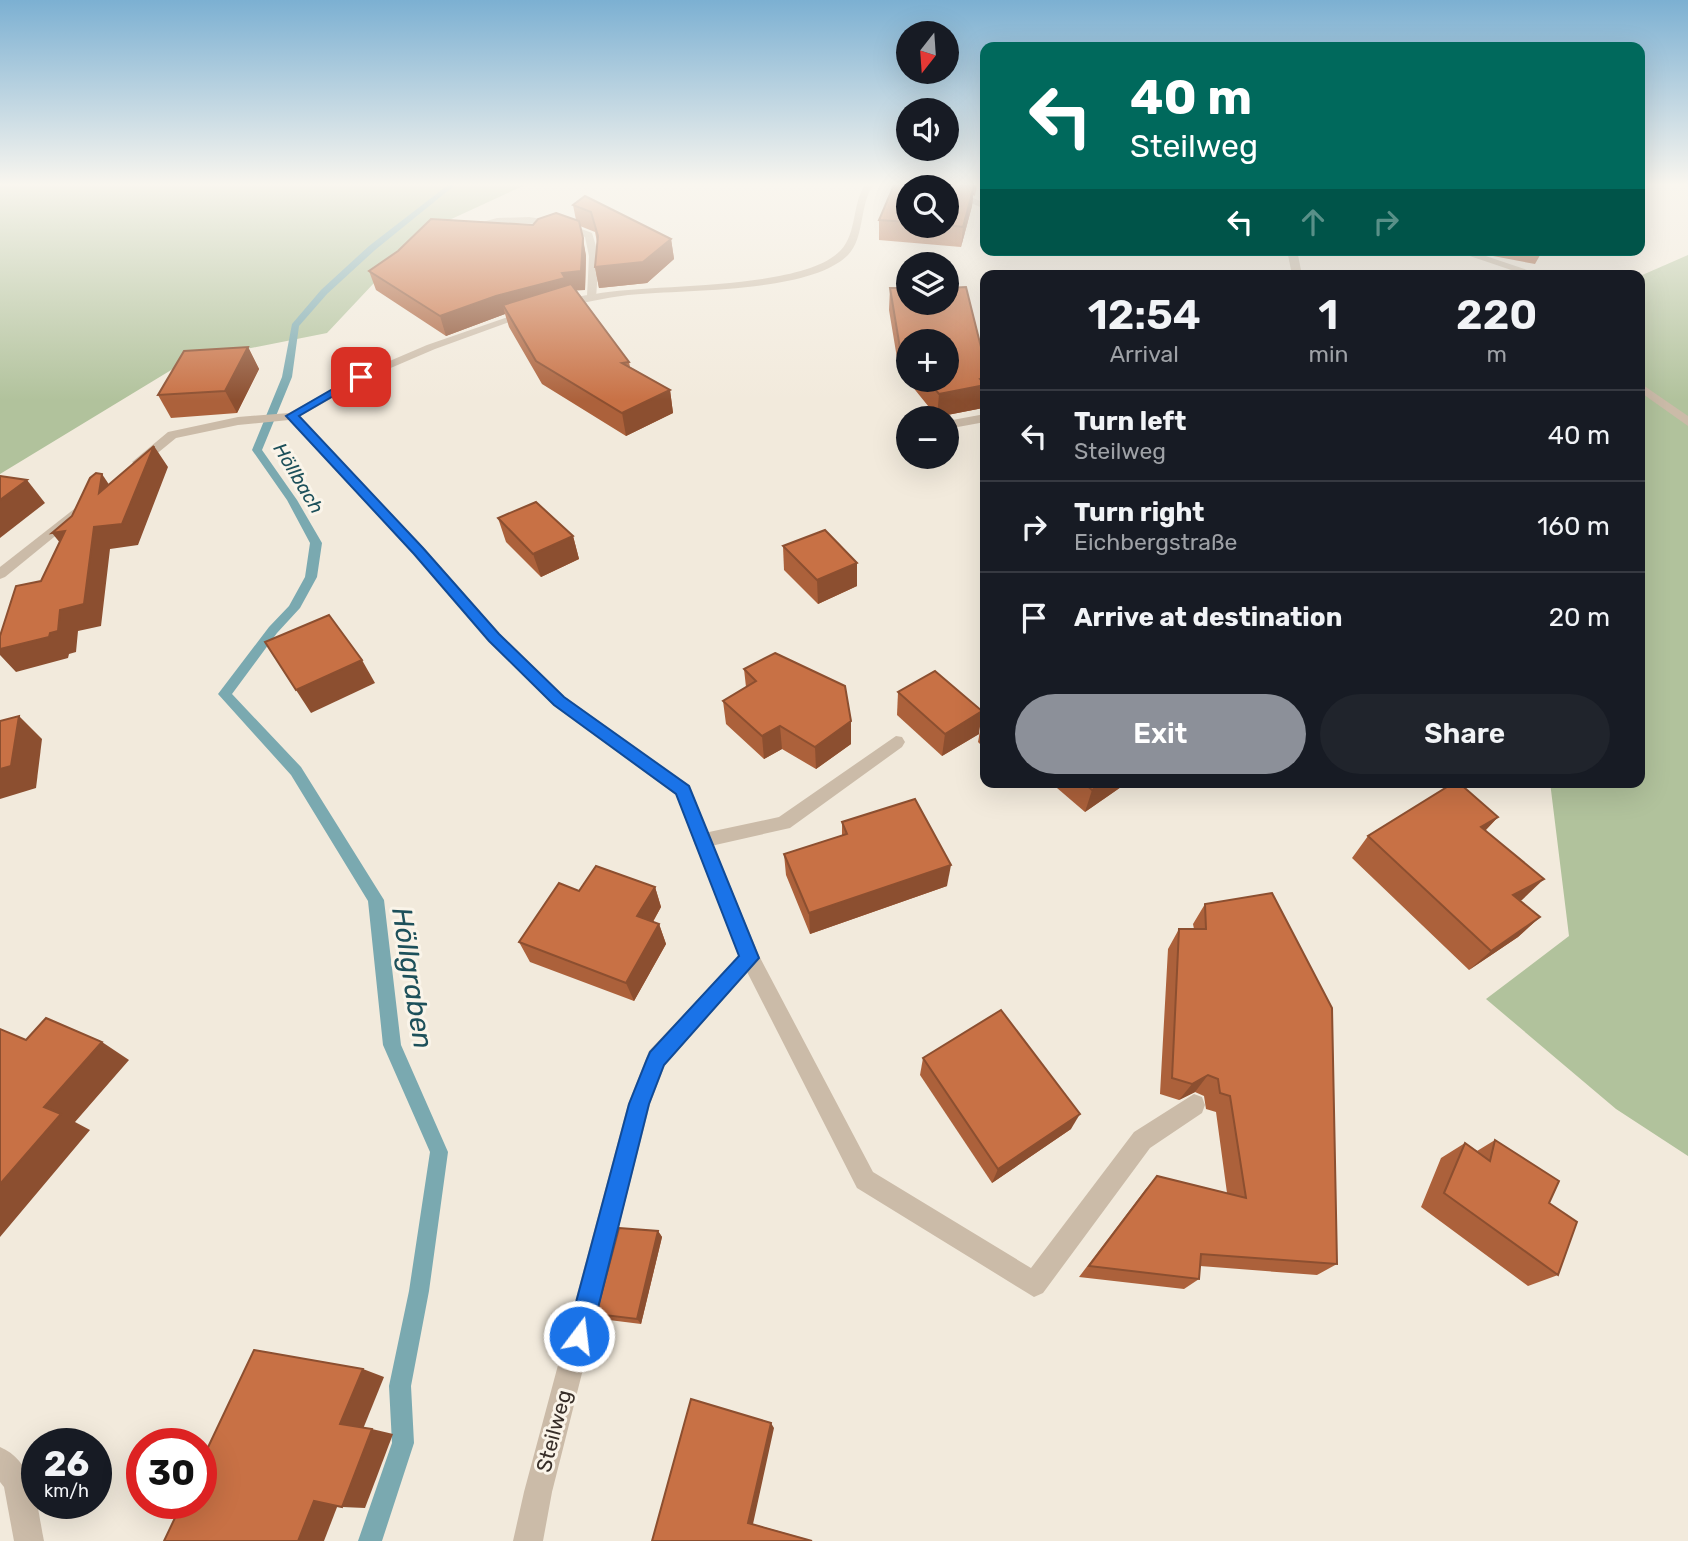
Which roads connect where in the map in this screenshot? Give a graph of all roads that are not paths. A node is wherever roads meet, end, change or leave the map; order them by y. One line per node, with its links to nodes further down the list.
1 (594, 257): 5 (street)
2 (836, 257): 5 (street)
3 (1479, 257): 4 (street)
4 (1521, 270)
5 (592, 296): 7 (street)
6 (1645, 391): 9 (street)
7 (286, 416): 11 (street); 15 (street)
8 (980, 419): 10 (street)
9 (1688, 422)
10 (959, 423)
11 (130, 468)
12 (99, 493): 13 (street)
13 (0, 575)
14 (896, 742): 15 (street)
15 (702, 839): 16 (street)
16 (750, 958): 17 (street); 20 (street, Steilweg)
17 (1194, 1105)
18 (0, 1461): 19 (street)
19 (29, 1541)
20 (528, 1541)

